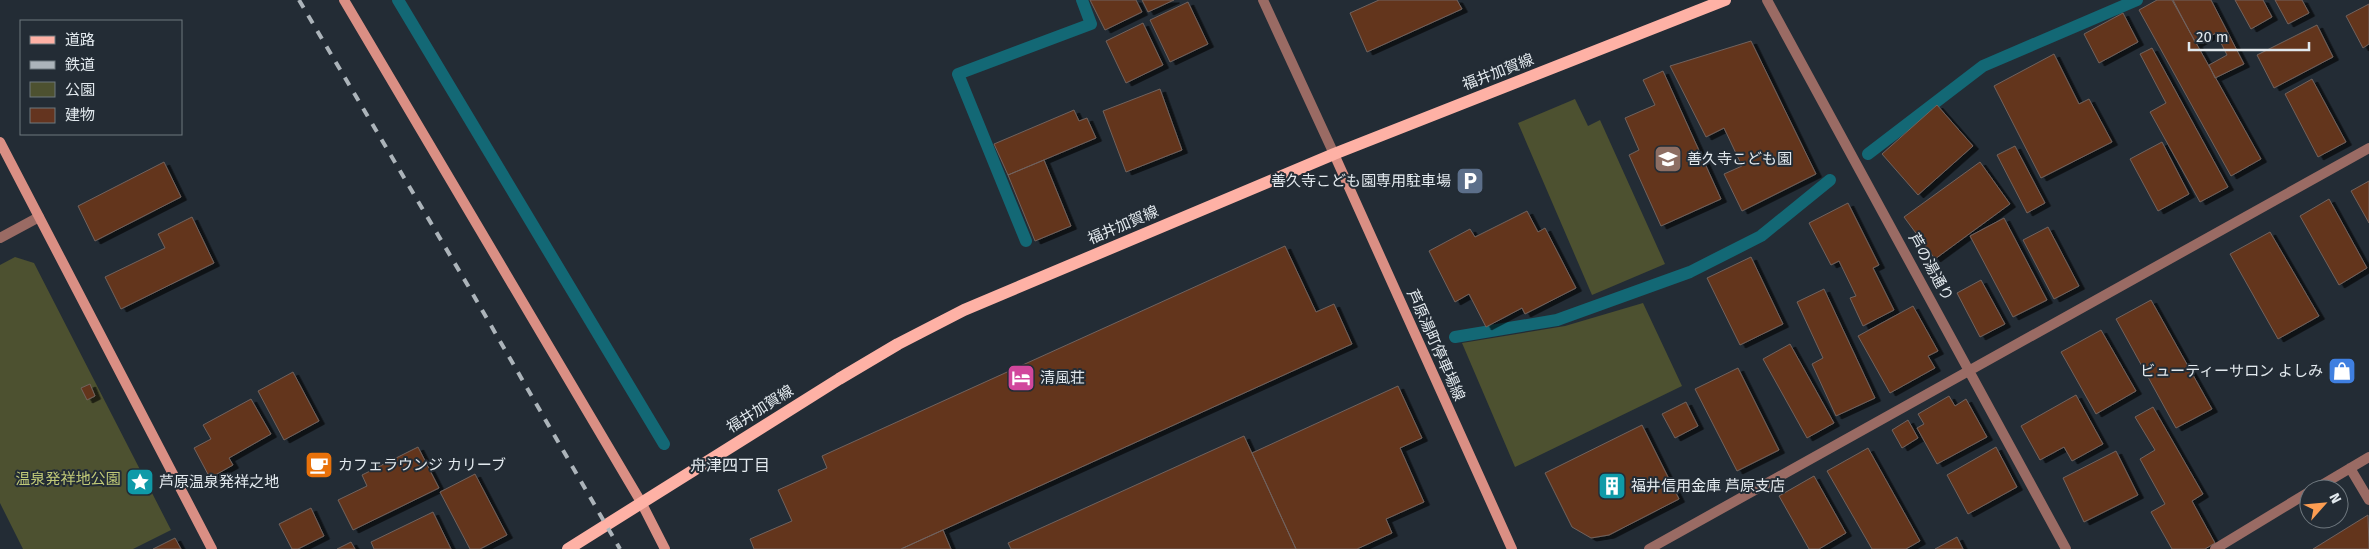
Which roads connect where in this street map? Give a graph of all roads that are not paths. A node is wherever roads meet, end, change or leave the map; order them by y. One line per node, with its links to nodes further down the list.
1 (344, 0): 16 (street)
2 (1263, 0): 7 (street)
3 (1725, 0): 7 (main road, 福井加賀線)
4 (1768, 0): 10 (street, 芦の湯通り)
5 (0, 142): 8 (street)
6 (2369, 148): 10 (street)
7 (1334, 154): 16 (main road, 福井加賀線); 20 (street, 芦原湯町停車場線)
8 (39, 217): 9 (street); 17 (street)
9 (0, 238)
10 (1970, 370): 21 (street); 22 (street, 芦の湯通り)
11 (2369, 457): 12 (street)
12 (2350, 468): 13 (street); 15 (street)
13 (2331, 479)
14 (2299, 498): 23 (street)
15 (2369, 500)
16 (641, 502): 18 (main road, 福井加賀線); 19 (street)
17 (212, 549)
18 (568, 549)
19 (665, 549)
20 (1512, 549)
21 (1649, 549)
22 (2066, 549)
23 (2215, 549)

